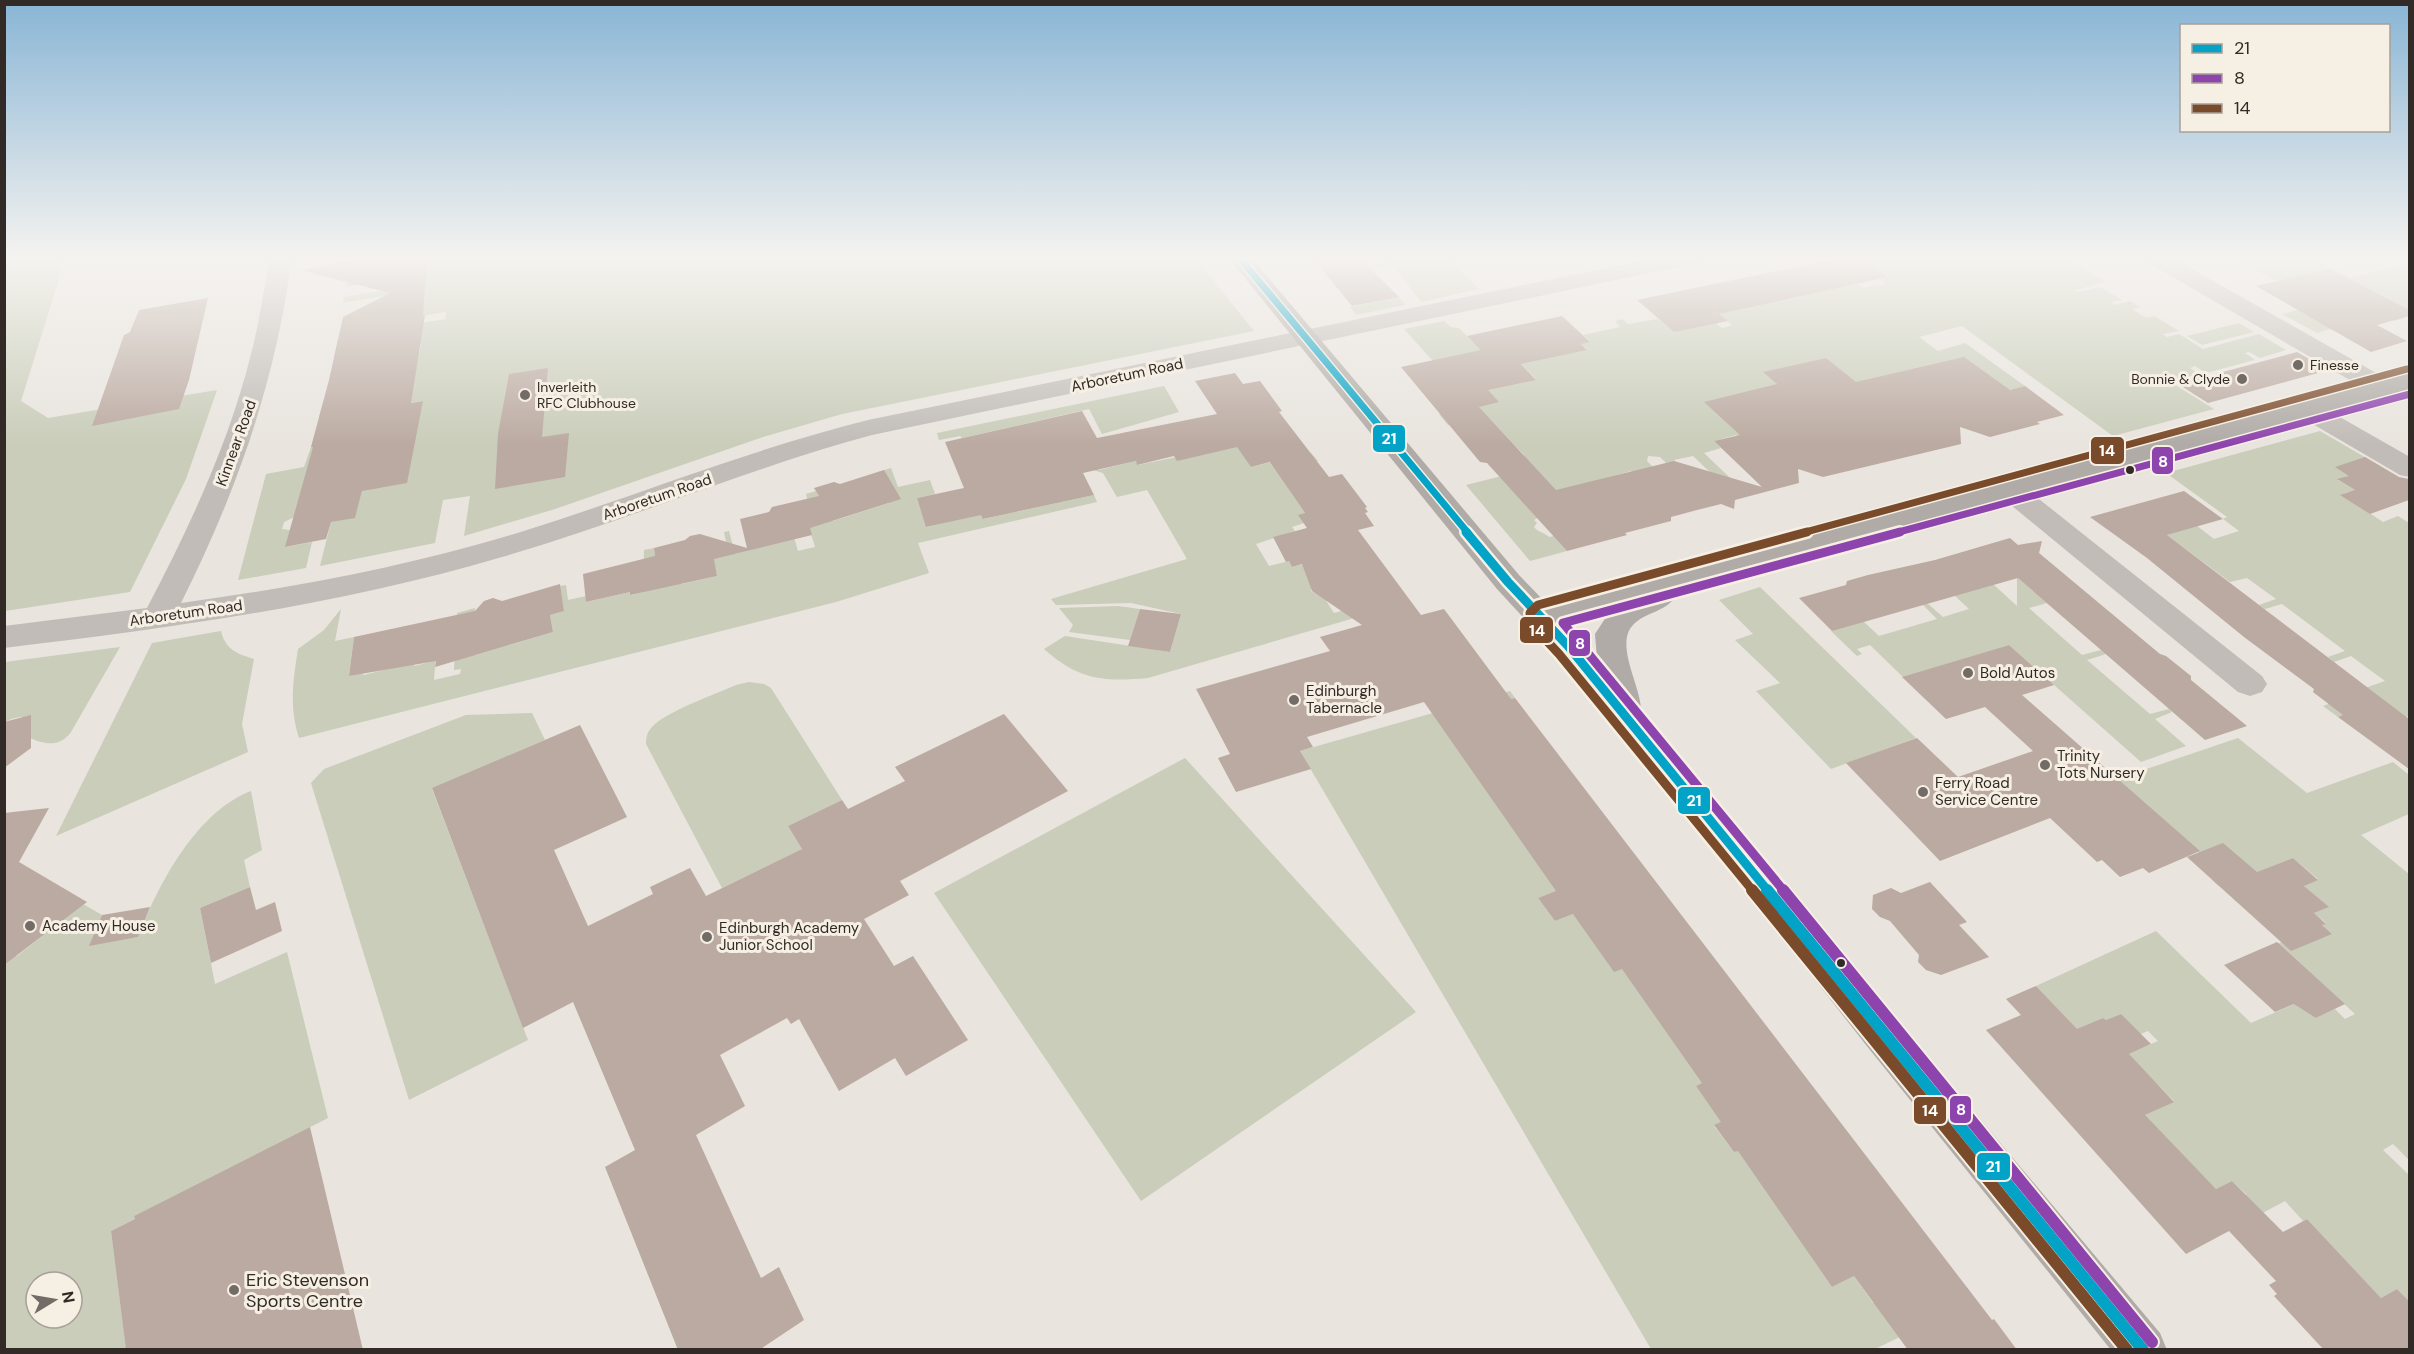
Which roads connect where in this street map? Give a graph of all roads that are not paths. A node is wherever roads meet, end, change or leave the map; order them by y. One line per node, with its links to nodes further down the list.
1 (270, 319): 13 (street, Kinnear Road)
2 (1290, 319): 5 (main road)
3 (1396, 319): 5 (street, Arboretum Road)
4 (2263, 319): 7 (street)
5 (1306, 338): 12 (main road); 13 (street, Arboretum Road)
6 (2409, 381): 7 (main road)
7 (2384, 388): 8 (main road)
8 (2308, 410): 9 (street); 10 (main road)
9 (2409, 469)
10 (2010, 490): 11 (main road); 15 (street)
11 (1702, 573): 12 (main road); 16 (main road)
12 (1541, 617): 16 (main road)
13 (158, 618): 14 (street, Arboretum Road)
14 (4, 638)
15 (2250, 684)
16 (1628, 720): 17 (main road)
17 (2143, 1350)

